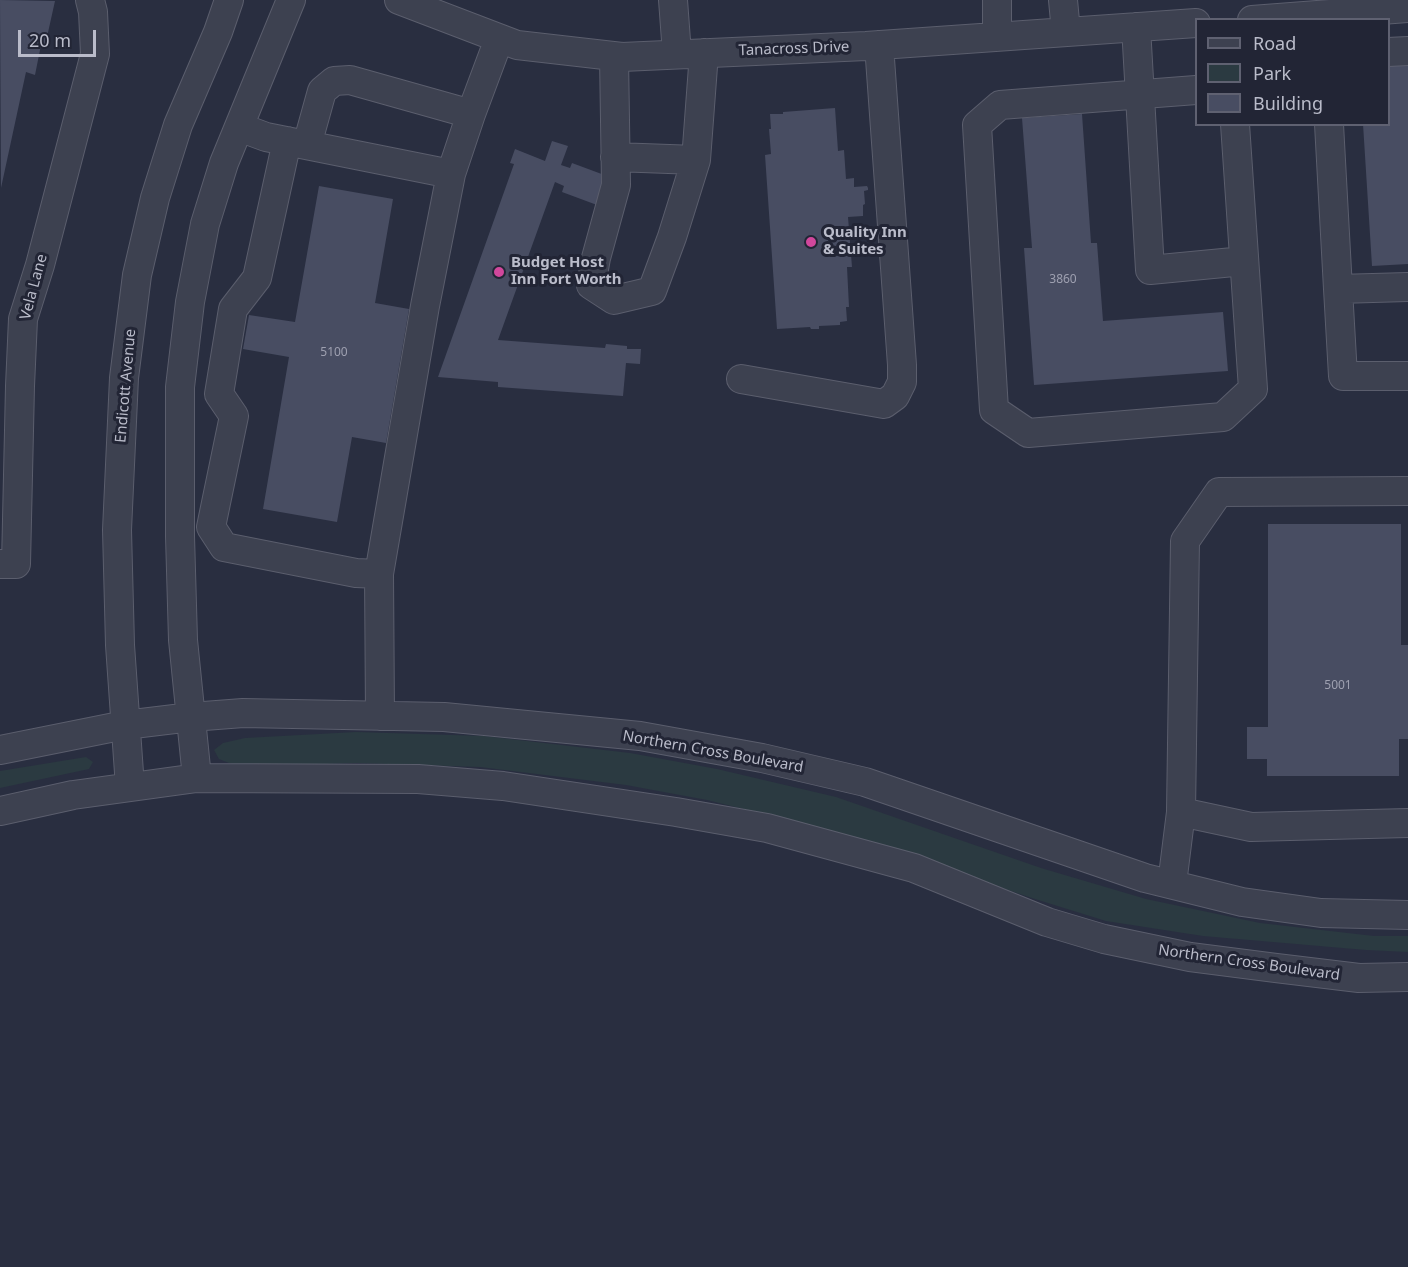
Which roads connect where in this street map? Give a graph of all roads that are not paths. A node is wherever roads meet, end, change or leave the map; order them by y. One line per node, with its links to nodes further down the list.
1 (90, 0): 38 (street, Vela Lane)
2 (229, 0): 44 (street, Endicott Avenue)
3 (291, 0): 28 (street)
4 (399, 0): 16 (street, Tanacross Drive)
5 (673, 0): 21 (street)
6 (997, 0): 15 (street)
7 (1063, 0): 14 (street)
8 (1254, 0): 10 (street)
9 (1408, 8): 11 (street)
10 (1254, 18)
11 (1268, 18)
12 (1195, 23): 13 (street, Tanacross Drive)
13 (1136, 27): 14 (street, Tanacross Drive); 24 (street)
14 (1066, 32): 15 (street, Tanacross Drive)
15 (997, 37): 17 (street, Tanacross Drive)
16 (499, 39): 22 (street, Tanacross Drive); 25 (street)
17 (879, 45): 20 (street, Tanacross Drive); 37 (street)
18 (1408, 51): 19 (street)
19 (1390, 52)
20 (704, 53): 21 (street, Tanacross Drive); 31 (street)
21 (676, 54): 22 (street, Tanacross Drive)
22 (614, 56): 30 (street)
23 (1195, 90): 24 (street)
24 (1140, 94): 33 (street); 33 (street)
25 (471, 114): 29 (street); 32 (street)
26 (1235, 126): 33 (street)
27 (1329, 126): 35 (street)
28 (239, 127): 29 (street); 43 (street)
29 (297, 143): 32 (street); 41 (street)
30 (615, 157): 31 (street); 31 (street)
31 (696, 160)
32 (451, 174): 41 (street)
33 (1244, 261)
34 (1408, 287): 35 (street)
35 (1338, 289): 36 (street)
36 (1408, 375)
37 (741, 379)
38 (10, 384): 40 (street, Vela Lane)
39 (1408, 491): 49 (street)
40 (0, 564)
41 (379, 574): 42 (street)
42 (380, 716): 43 (street, Northern Cross Boulevard); 51 (street, Northern Cross Boulevard)
43 (191, 717): 44 (street, Northern Cross Boulevard); 46 (street)
44 (125, 725): 45 (street, Northern Cross Boulevard); 47 (street, Endicott Avenue)
45 (0, 750)
46 (197, 778): 47 (street, Northern Cross Boulevard); 53 (street, Northern Cross Boulevard)
47 (130, 787): 48 (street, Northern Cross Boulevard)
48 (0, 811)
49 (1181, 812): 50 (street); 51 (street)
50 (1408, 823)
51 (1172, 884): 52 (street, Northern Cross Boulevard)
52 (1408, 915)
53 (1408, 977)

